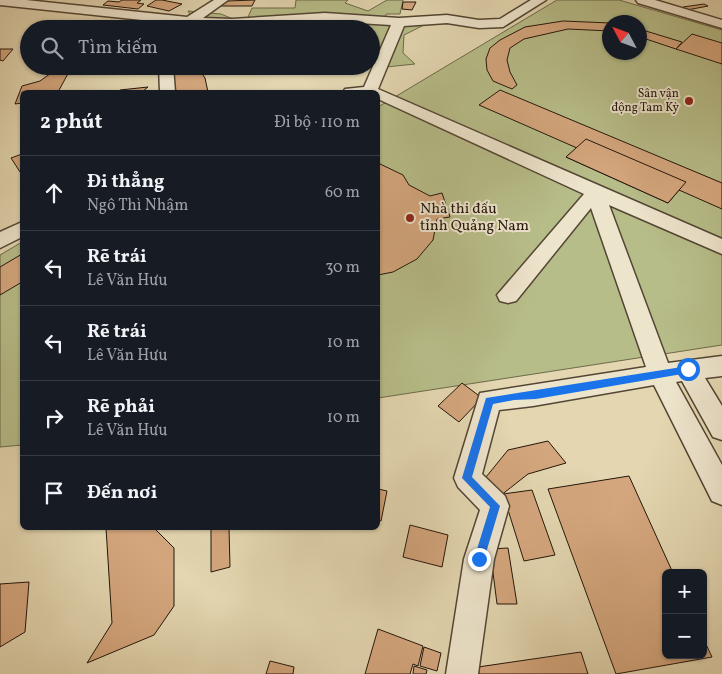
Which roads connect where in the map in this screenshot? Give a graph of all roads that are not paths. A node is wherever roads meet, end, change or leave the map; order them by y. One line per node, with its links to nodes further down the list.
1 (222, 0): 6 (street)
2 (540, 0): 10 (street)
3 (642, 0): 11 (street)
4 (0, 1): 5 (street)
5 (147, 20)
6 (193, 20)
7 (278, 20): 8 (street)
8 (369, 20)
9 (380, 21): 10 (street)
10 (398, 22): 14 (street)
11 (722, 24)
12 (165, 75): 13 (street)
13 (168, 90)
14 (375, 90)
15 (380, 96): 16 (street)
16 (595, 192): 19 (street); 20 (street); 23 (street)
17 (20, 230): 18 (street)
18 (0, 241)
19 (722, 247)
20 (508, 295)
21 (722, 366): 22 (street)
22 (688, 369): 23 (street); 24 (street)
23 (660, 374): 25 (street); 26 (street)
24 (722, 429)
25 (722, 492)
26 (462, 674)

